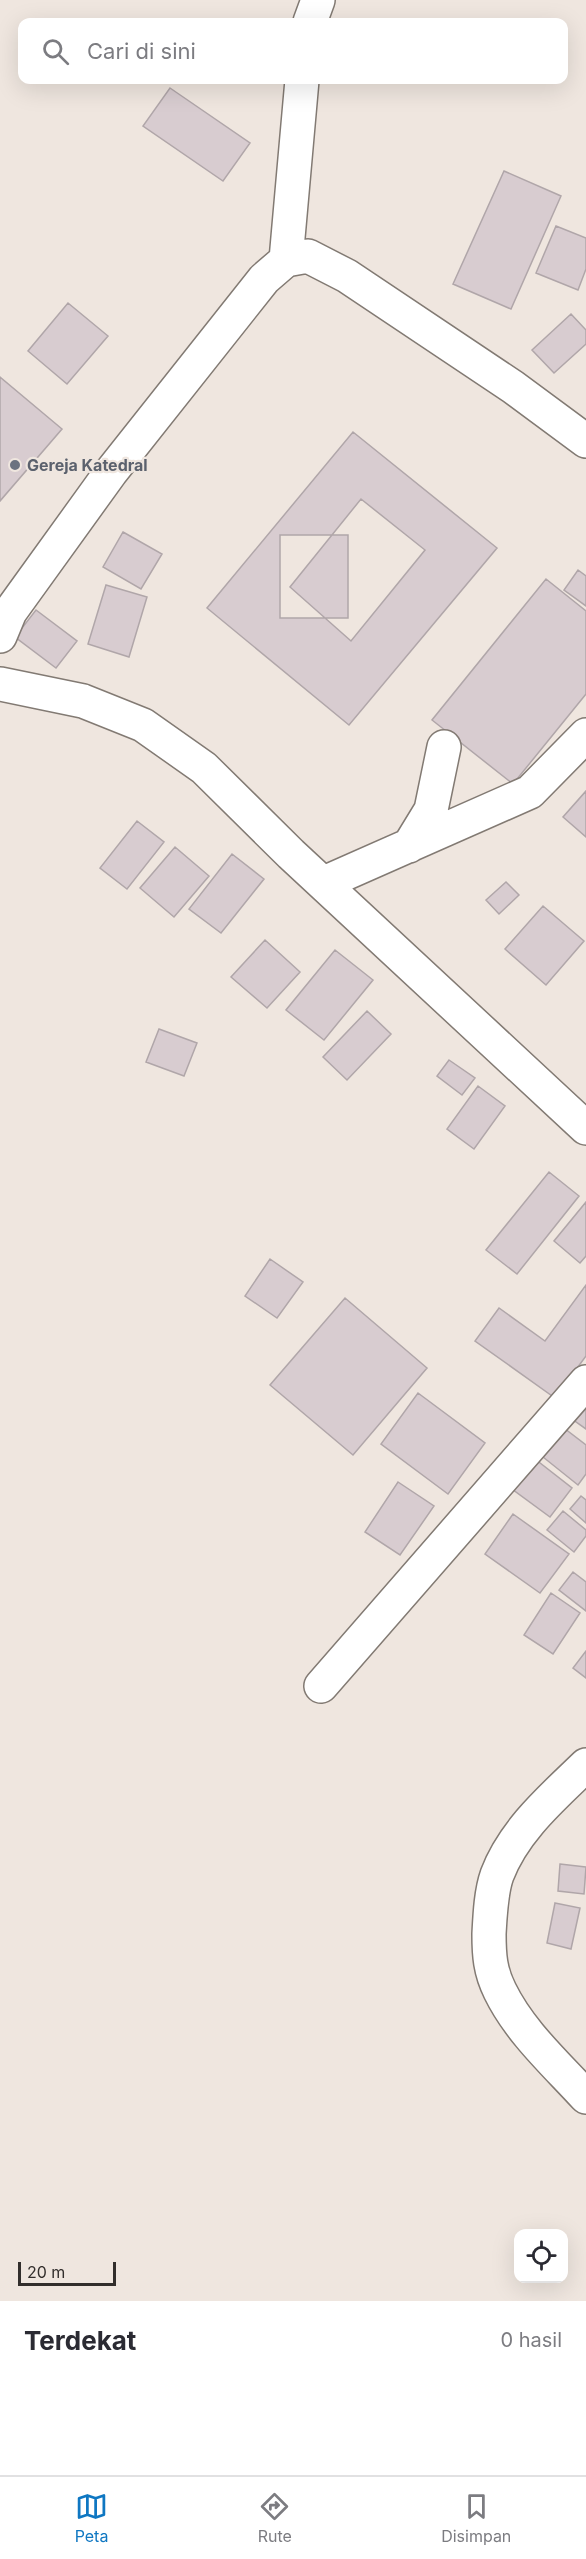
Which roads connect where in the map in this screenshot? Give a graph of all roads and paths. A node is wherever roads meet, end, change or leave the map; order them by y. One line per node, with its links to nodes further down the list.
1 (318, 0): 2 (street)
2 (311, 18)
3 (302, 84): 4 (street)
4 (286, 260): 5 (street); 6 (street)
5 (586, 441)
6 (0, 636)
7 (0, 684): 11 (street)
8 (586, 735): 10 (street)
9 (444, 747): 10 (street)
10 (409, 846): 11 (street)
11 (324, 883): 12 (street)
12 (586, 1128)
13 (586, 1382): 14 (street)
14 (321, 1686)
15 (586, 1765): 16 (street)
16 (586, 2097)

